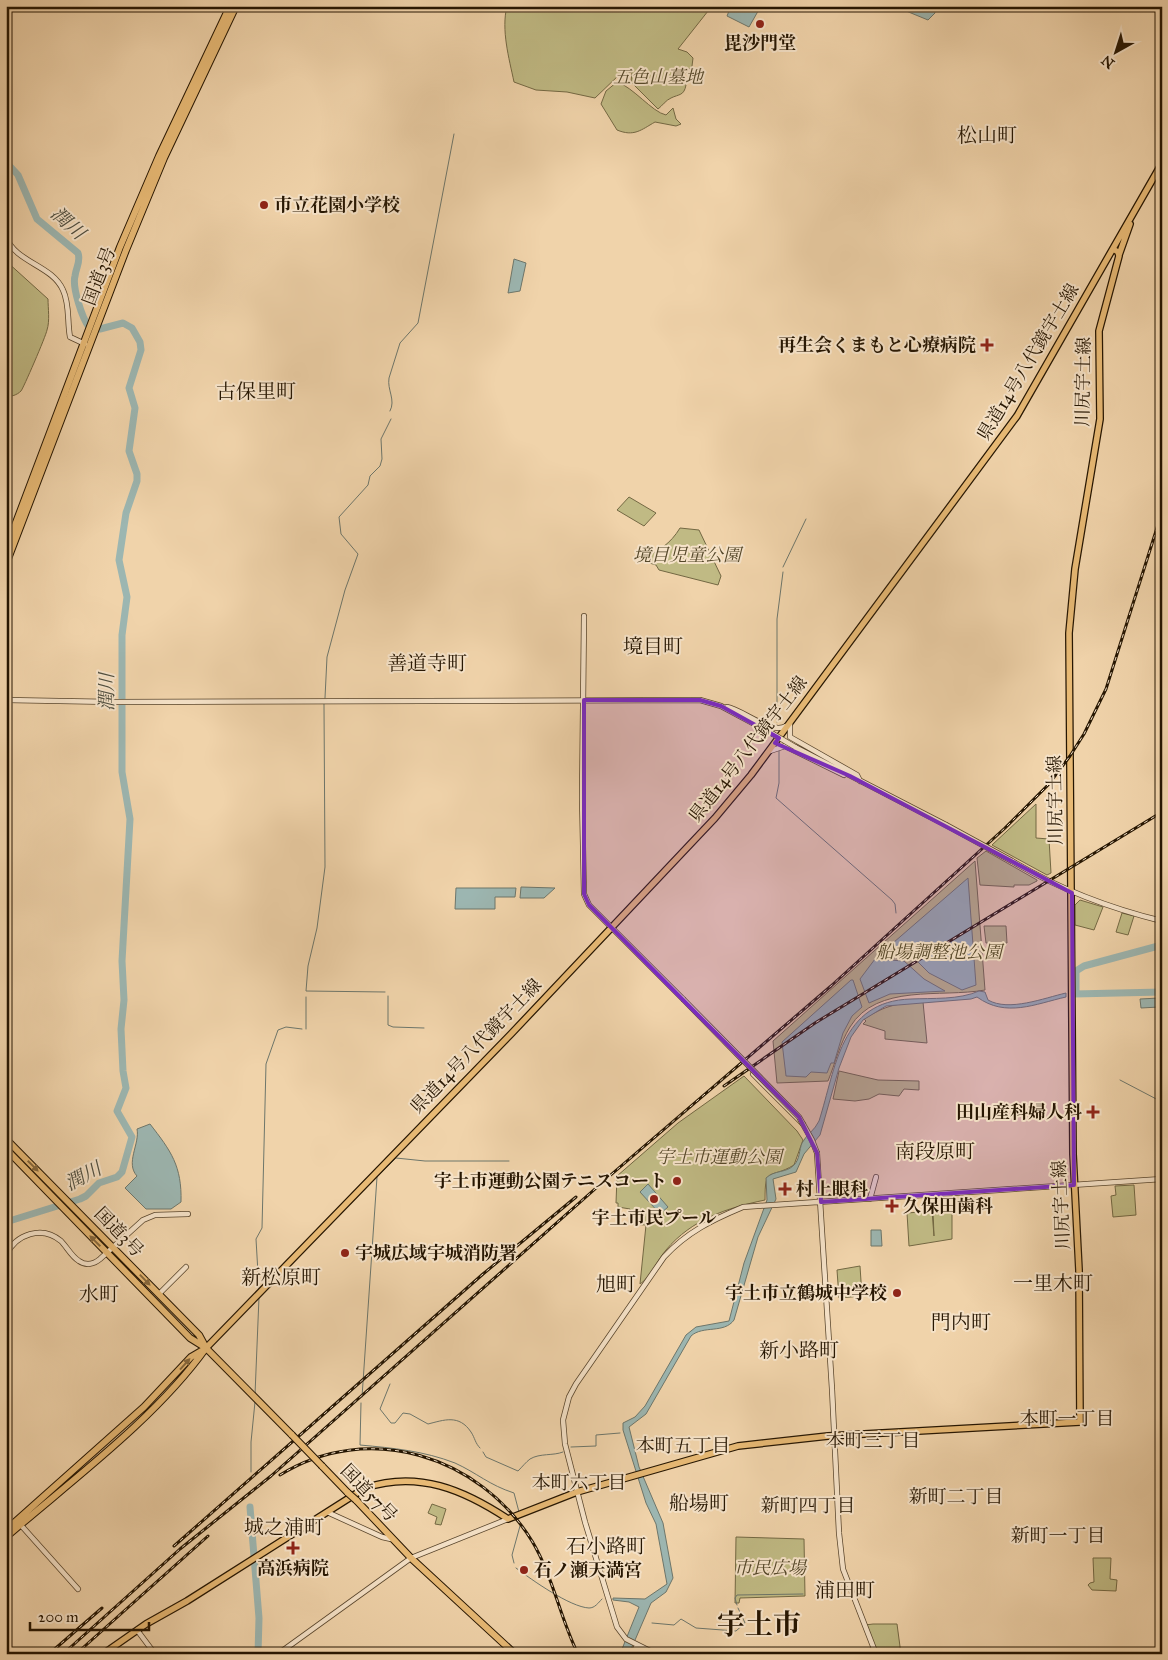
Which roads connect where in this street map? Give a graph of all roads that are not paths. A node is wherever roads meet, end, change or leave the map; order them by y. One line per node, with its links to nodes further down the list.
1 (230, 6): 8 (highway, 国道3号)
2 (236, 6): 8 (highway, 国道3号)
3 (1162, 163): 4 (main road, 県道14号八代鏡宇土線)
4 (1149, 186): 6 (main road, 県道14号八代鏡宇土線); 7 (main road, 川尻宇土線)
5 (6, 237): 9 (street)
6 (1113, 249): 7 (main road); 16 (main road, 県道14号八代鏡宇土線)
7 (1119, 256): 20 (main road, 川尻宇土線)
8 (96, 319): 9 (highway, 国道3号)
9 (86, 344): 10 (highway, 国道3号); 11 (highway, 国道3号)
10 (6, 549)
11 (6, 564)
12 (584, 616): 14 (street)
13 (6, 700): 14 (street)
14 (584, 700): 15 (street); 22 (street)
15 (721, 706): 16 (street); 18 (street, bridge)
16 (791, 722): 17 (main road, 県道14号八代鏡宇土線); 19 (street)
17 (770, 751): 18 (street); 22 (main road, 県道14号八代鏡宇土線)
18 (850, 776): 19 (street)
19 (860, 781): 20 (street, bridge)
20 (1072, 893): 21 (street); 29 (main road, 川尻宇土線)
21 (1162, 921)
22 (610, 927): 24 (street, bridge); 38 (main road, 県道14号八代鏡宇土線)
23 (753, 1074): 24 (street)
24 (806, 1127): 31 (street, bridge)
25 (6, 1139): 33 (highway, 国道3号, one-way to 33)
26 (6, 1149): 34 (highway, 国道3号, one-way to 26)
27 (876, 1177): 30 (street)
28 (1162, 1178): 29 (street)
29 (1074, 1185): 30 (street); 39 (main road, 川尻宇土線)
30 (870, 1198): 31 (street)
31 (821, 1202): 39 (street); 40 (street)
32 (188, 1214): 33 (street)
33 (113, 1247): 34 (street); 37 (highway, 国道3号, one-way to 37)
34 (107, 1253): 35 (street); 38 (highway, 国道3号)
35 (6, 1255)
36 (186, 1267): 37 (street)
37 (159, 1294): 38 (highway, 国道3号)
38 (206, 1348): 43 (highway); 46 (highway, 国道57号, bridge)
39 (835, 1436): 40 (main road, 川尻宇土線); 57 (street)
40 (577, 1492): 42 (main road, 川尻宇土線); 50 (street)
41 (327, 1512): 42 (main road); 46 (street); 49 (main road)
42 (508, 1519): 47 (street)
43 (18, 1523): 44 (highway); 45 (highway); 48 (street)
44 (6, 1530)
45 (6, 1537)
46 (391, 1539): 47 (highway, 国道57号)
47 (411, 1558): 53 (street); 54 (highway, 国道57号)
48 (78, 1589)
49 (137, 1630): 51 (main road); 52 (street)
50 (634, 1644): 55 (street); 56 (street)
51 (103, 1654)
52 (155, 1654)
53 (278, 1654)
54 (516, 1654)
55 (633, 1654)
56 (656, 1654)
57 (876, 1654)

